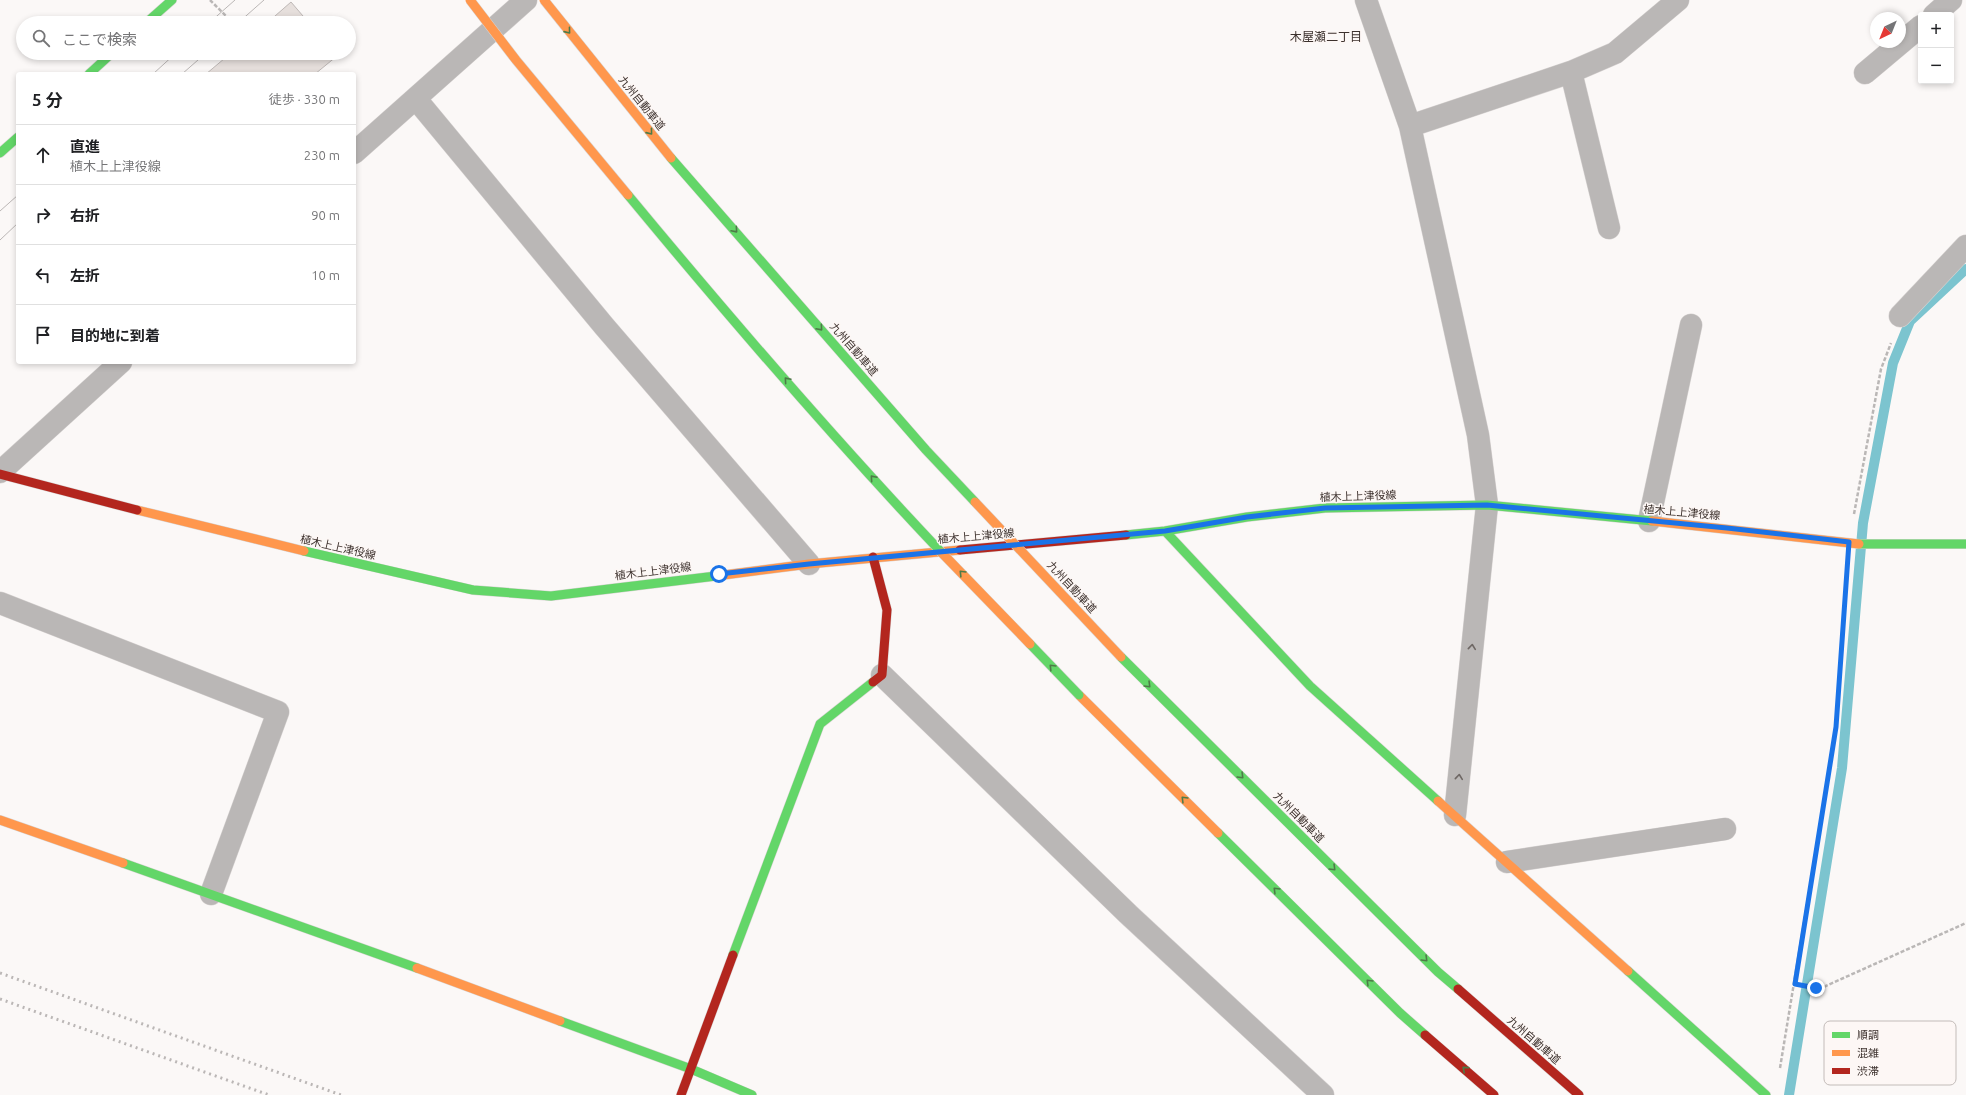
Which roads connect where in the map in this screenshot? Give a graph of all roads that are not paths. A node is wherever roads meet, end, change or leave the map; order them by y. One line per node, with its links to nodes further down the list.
1 (172, 0): 9 (main road)
2 (470, 0): 44 (main road, one-way to 2, bridge)
3 (526, 0): 15 (street)
4 (544, 0): 45 (main road, 九州自動車道, one-way to 45, bridge)
5 (1366, 0): 16 (street)
6 (1678, 0): 13 (street)
7 (1951, 0): 8 (street)
8 (1937, 12)
9 (154, 16)
10 (1918, 29): 14 (street)
11 (104, 60): 12 (main road)
12 (91, 72)
13 (1571, 72): 16 (street); 20 (street)
14 (1865, 73)
15 (416, 98): 18 (street); 31 (street)
16 (1410, 126): 26 (street)
17 (16, 139): 19 (main road)
18 (356, 151)
19 (0, 153)
20 (1609, 228)
21 (1966, 246): 22 (street)
22 (1900, 316)
23 (1691, 325): 27 (street)
24 (119, 364): 25 (street)
25 (0, 473): 31 (main road, 植木上上津役線)
26 (1487, 505): 27 (main road, 植木上上津役線); 28 (main road, 植木上上津役線); 34 (street, one-way to 26)
27 (1649, 521): 29 (main road, 植木上上津役線)
28 (1165, 531): 30 (main road, 植木上上津役線); 34 (main road)
29 (1966, 544)
30 (873, 557): 31 (main road, 植木上上津役線); 33 (main road)
31 (809, 564)
32 (0, 603): 38 (street)
33 (882, 675): 39 (main road); 43 (street)
34 (1455, 816): 37 (main road)
35 (0, 820): 38 (main road)
36 (1725, 829): 37 (street)
37 (1507, 862): 40 (main road)
38 (211, 894): 39 (main road)
39 (691, 1069): 41 (main road); 42 (main road)
40 (1755, 1091): 46 (main road)
41 (681, 1095)
42 (752, 1095)
43 (1323, 1095)
44 (1494, 1095)
45 (1578, 1095)
46 (1766, 1095)

